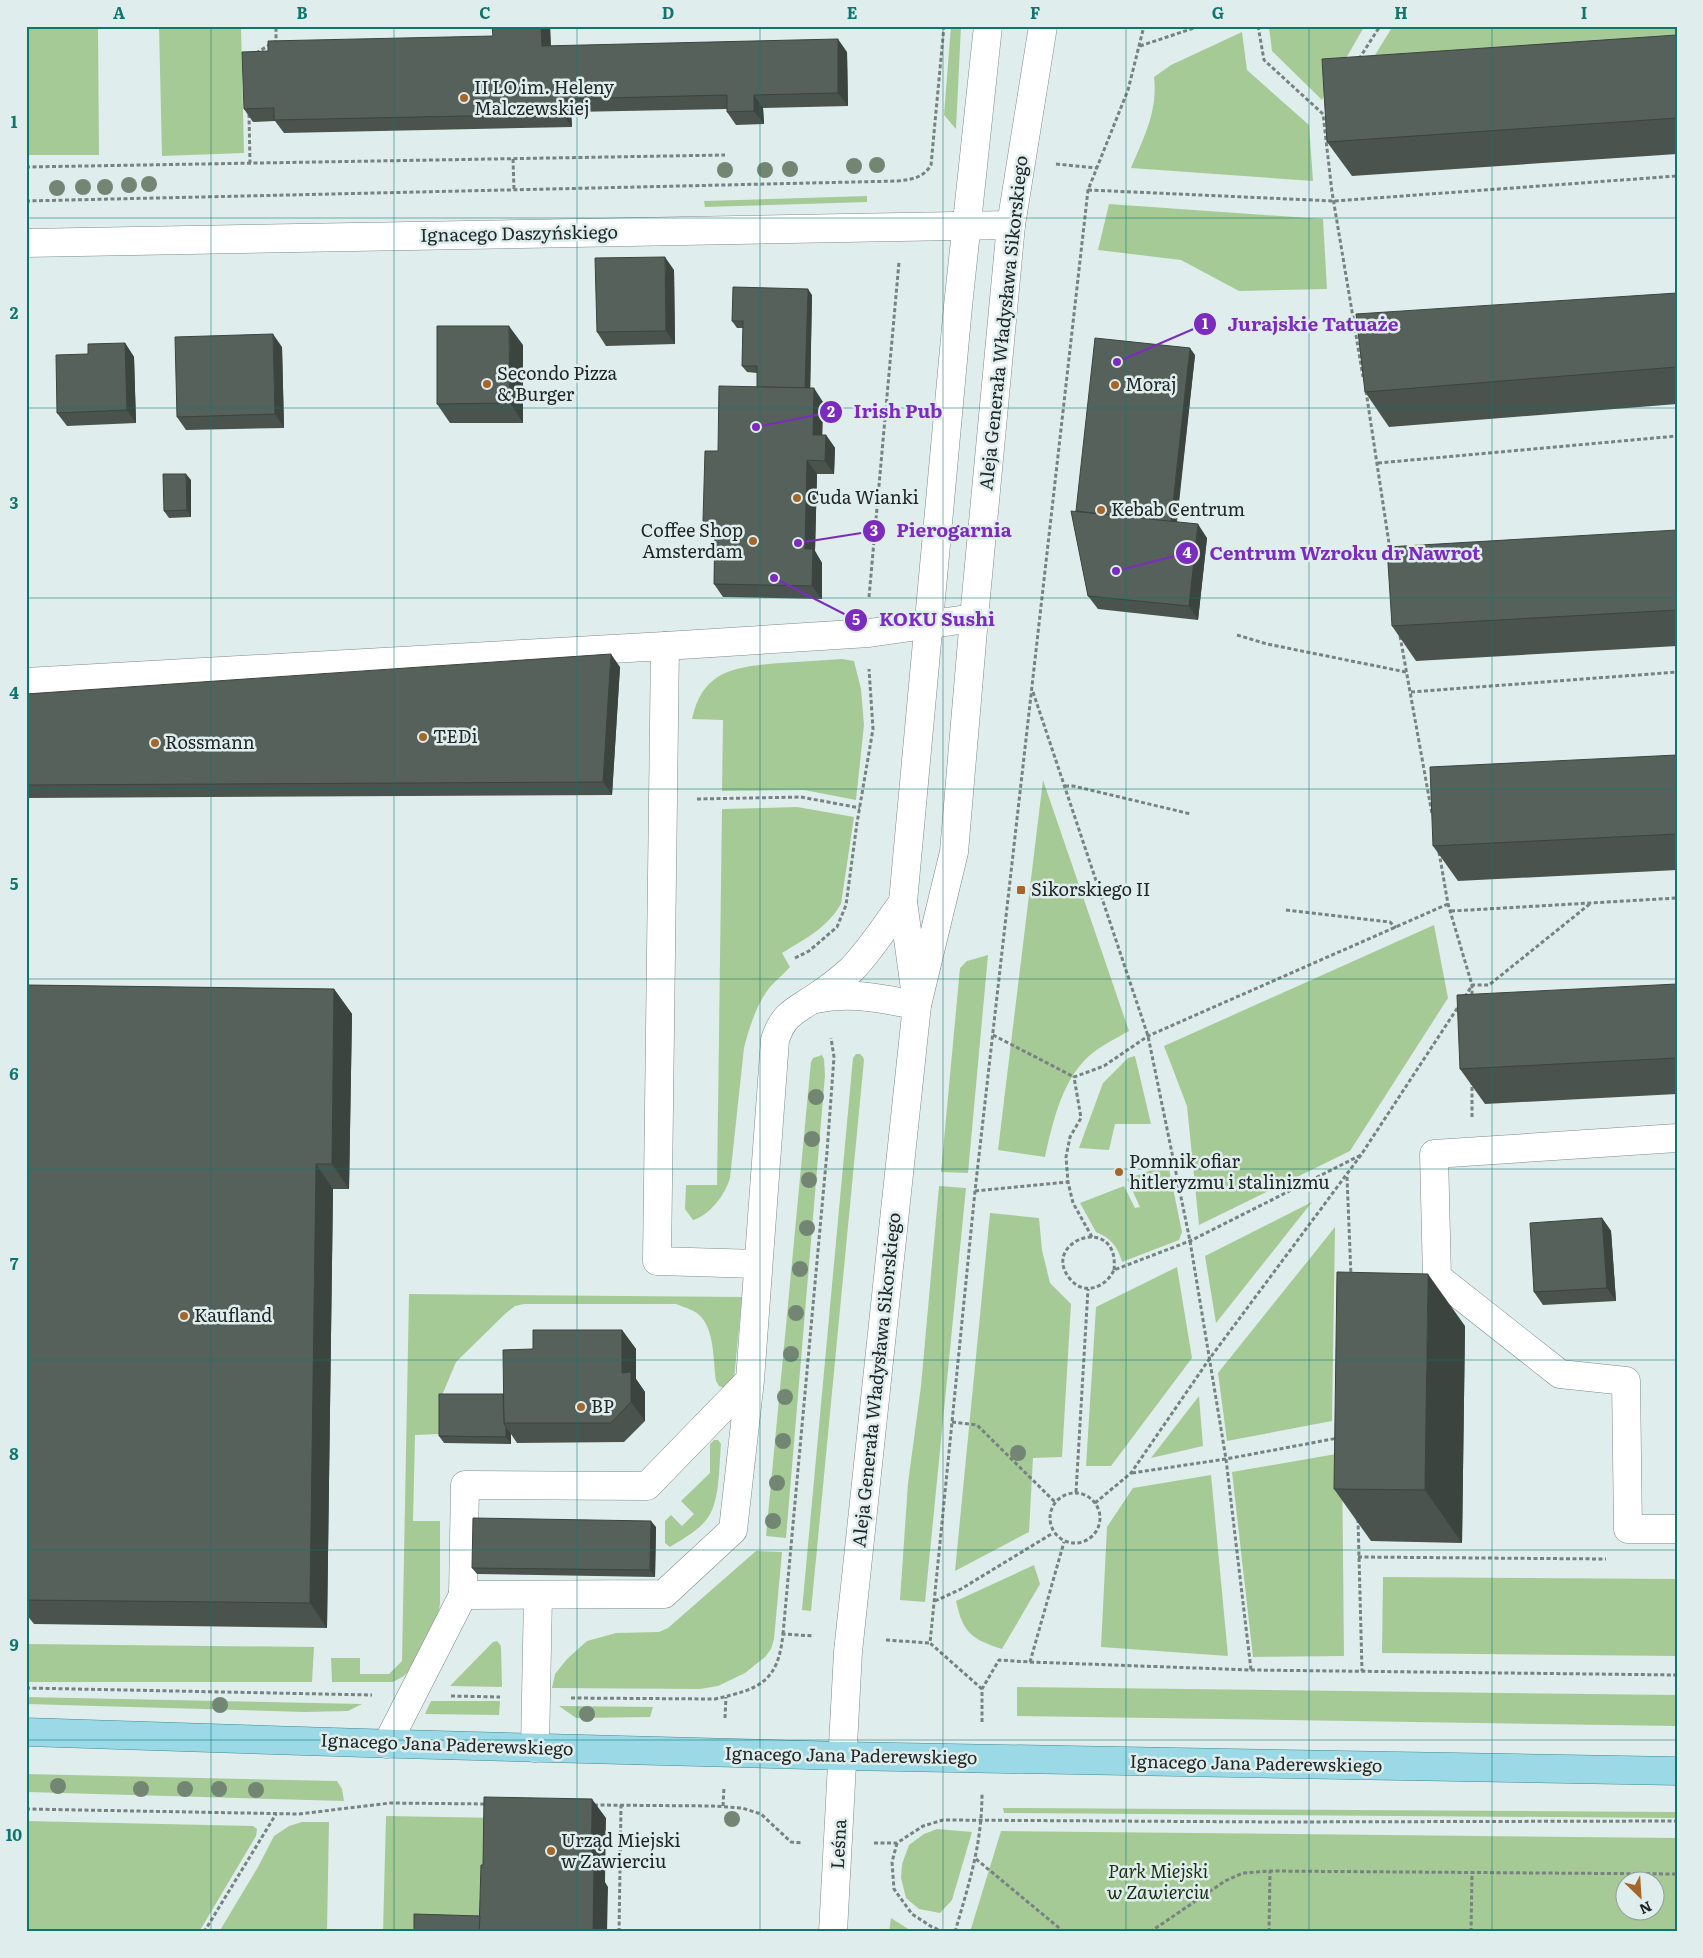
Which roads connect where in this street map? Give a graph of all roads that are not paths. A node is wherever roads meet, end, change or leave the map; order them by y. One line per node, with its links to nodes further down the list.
1 (988, 26): 3 (street, Aleja Generała Władysława Sikorskiego)
2 (1043, 26): 4 (street, Aleja Generała Władysława Sikorskiego)
3 (966, 225): 4 (street, Ignacego Daszyńskiego); 5 (street, Ignacego Daszyńskiego); 7 (street, Aleja Generała Władysława Sikorskiego)
4 (1012, 225): 6 (street, Aleja Generała Władysława Sikorskiego)
5 (26, 243)
6 (974, 618): 7 (street); 12 (street, Aleja Generała Władysława Sikorskiego)
7 (928, 625): 8 (street); 10 (street, Aleja Generała Władysława Sikorskiego)
8 (665, 646): 9 (street); 14 (street)
9 (26, 682)
10 (903, 902): 11 (street); 12 (street, Aleja Generała Władysława Sikorskiego)
11 (813, 999): 12 (street); 14 (street)
12 (917, 1005): 22 (street, Aleja Generała Władysława Sikorskiego)
13 (1677, 1138): 16 (street)
14 (758, 1264): 15 (street)
15 (750, 1380): 17 (street); 18 (street)
16 (1677, 1529)
17 (463, 1595): 18 (street); 20 (street)
18 (538, 1595): 21 (street)
19 (26, 1732): 20 (main road, Ignacego Jana Paderewskiego)
20 (387, 1744): 21 (main road, Ignacego Jana Paderewskiego)
21 (535, 1748): 22 (main road, Ignacego Jana Paderewskiego)
22 (844, 1756): 23 (main road, Ignacego Jana Paderewskiego); 24 (street, Leśna)
23 (1677, 1771)
24 (833, 1932)

